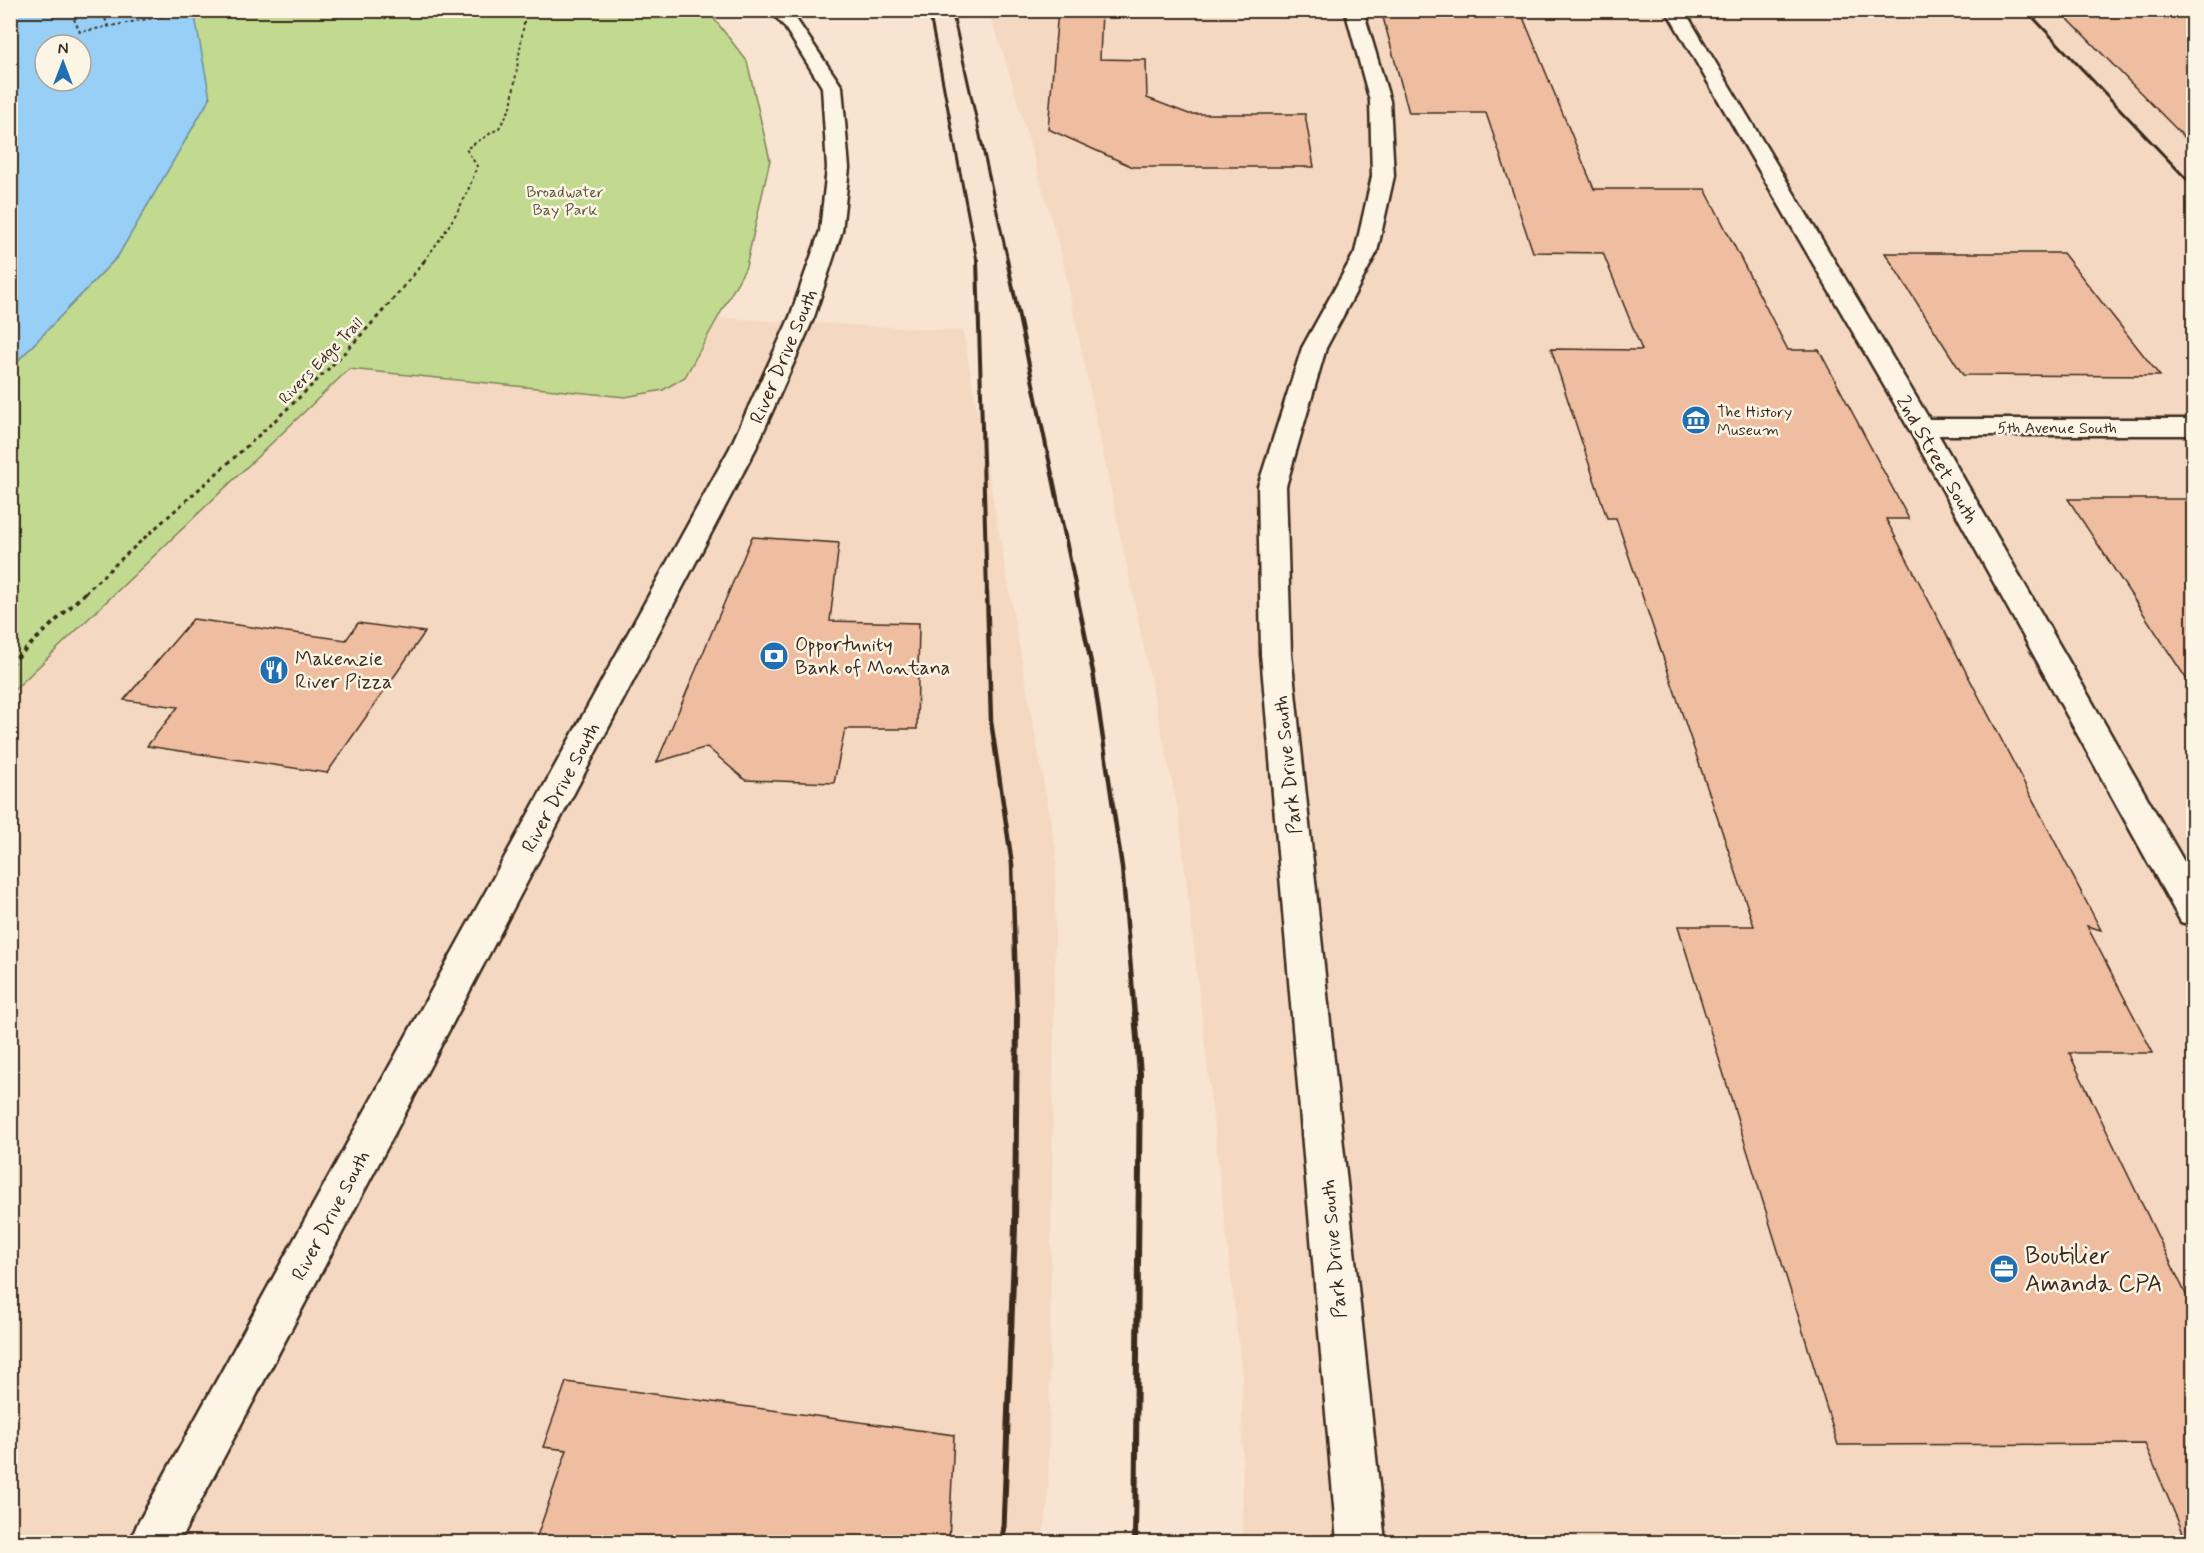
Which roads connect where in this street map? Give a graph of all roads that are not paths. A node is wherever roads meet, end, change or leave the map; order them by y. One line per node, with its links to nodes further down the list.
1 (779, 10): 7 (street, River Drive South)
2 (1354, 10): 8 (street, Park Drive South)
3 (1675, 10): 4 (street, 2nd Street South)
4 (1921, 427): 5 (street, 5th Avenue South); 6 (street, 2nd Street South)
5 (2193, 427)
6 (2193, 912)
7 (154, 1542)
8 (1361, 1542)

